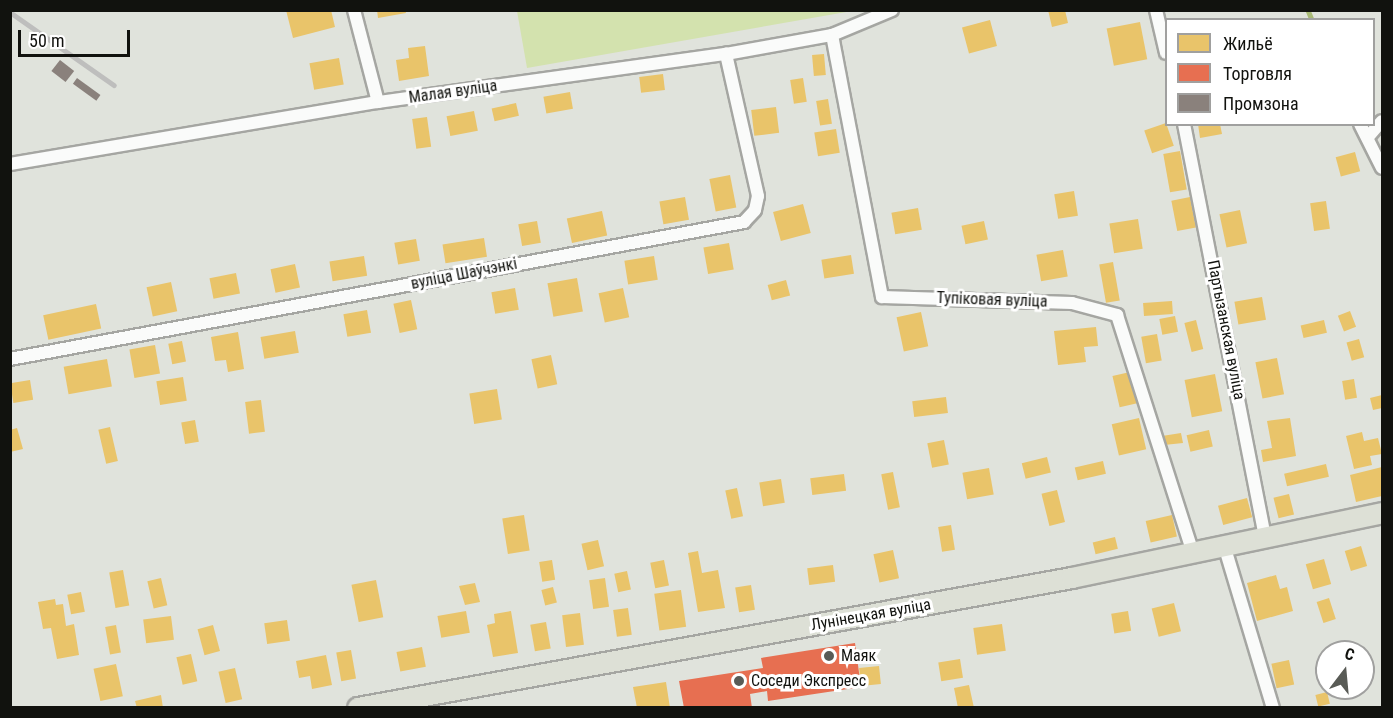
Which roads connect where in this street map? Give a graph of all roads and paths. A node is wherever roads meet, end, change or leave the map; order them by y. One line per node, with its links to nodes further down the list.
1 (354, 10): 7 (street)
2 (892, 10): 4 (street, Малая вуліца)
3 (1156, 10): 5 (street)
4 (832, 35): 6 (street, Малая вуліца); 18 (street, Тупіковая вуліца)
5 (1165, 45)
6 (726, 54): 7 (street, Малая вуліца); 14 (street, вуліца Шаўчэнкі)
7 (378, 102): 12 (street, Малая вуліца)
8 (1383, 121): 11 (street)
9 (1184, 126): 16 (street, Партызанская вуліца)
10 (1361, 126): 11 (street)
11 (1368, 137): 13 (street)
12 (10, 164)
13 (1383, 168)
14 (10, 359)
15 (1383, 513): 16 (main road, Лунінецкая вуліца)
16 (1265, 536): 17 (main road, Лунінецкая вуліца)
17 (1224, 545): 18 (main road, Лунінецкая вуліца); 20 (street)
18 (1193, 553): 19 (main road, Лунінецкая вуліца)
19 (358, 708)
20 (1272, 708)

